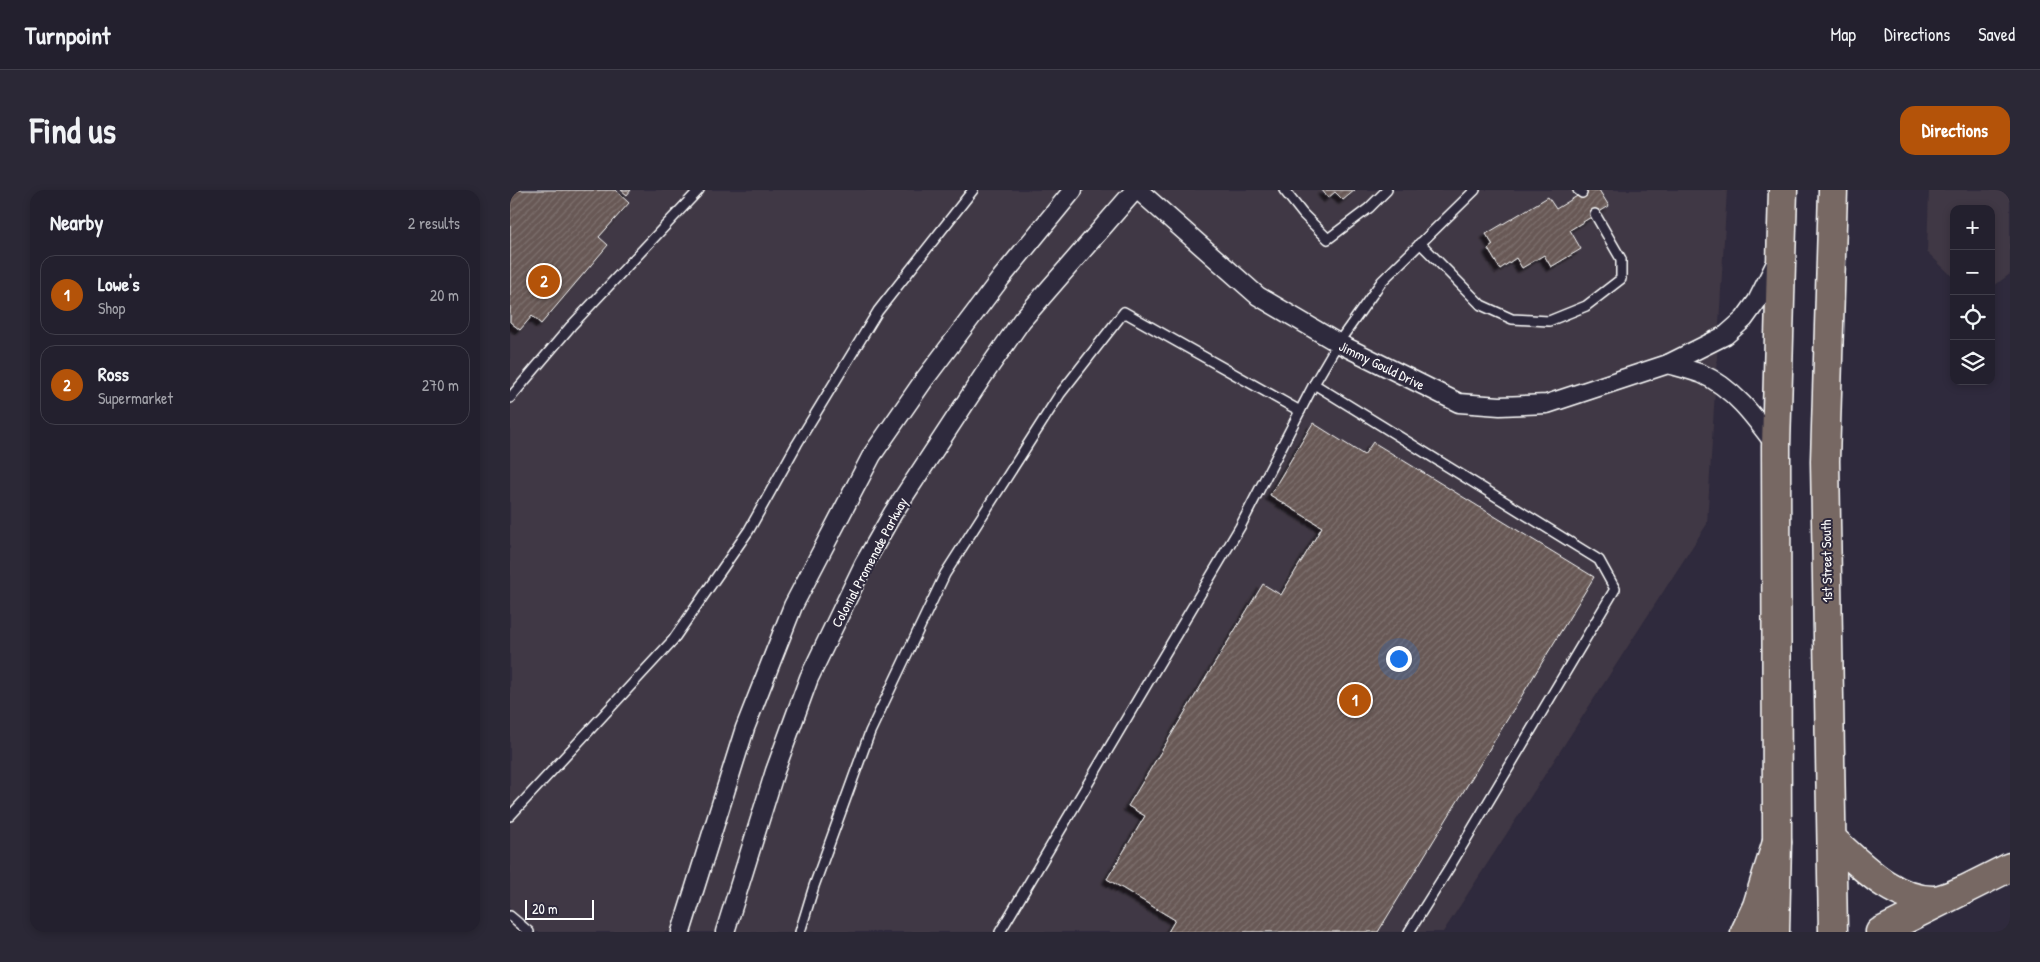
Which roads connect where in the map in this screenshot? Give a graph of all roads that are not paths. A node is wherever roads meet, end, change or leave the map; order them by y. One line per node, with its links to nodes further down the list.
1 (699, 190): 16 (lane)
2 (973, 190): 19 (lane)
3 (1073, 190): 26 (street)
4 (1136, 190): 13 (street, Jimmy Gould Drive); 27 (street, Colonial Promenade Parkway)
5 (1284, 190): 6 (lane)
6 (1387, 190)
7 (1475, 190): 11 (lane)
8 (1783, 190): 12 (main road)
9 (1833, 190): 20 (main road, 1st Street South)
10 (1595, 214): 11 (lane)
11 (1420, 244): 13 (lane)
12 (1781, 252): 14 (street, Jimmy Gould Drive); 18 (main road)
13 (1338, 343): 14 (street, Jimmy Gould Drive); 15 (lane)
14 (1668, 364): 18 (street)
15 (1314, 384): 17 (lane); 30 (lane)
16 (510, 398)
17 (1300, 411): 28 (lane); 29 (lane)
18 (1776, 447): 21 (main road)
19 (510, 816)
20 (1832, 838): 23 (main road); 33 (main road, 1st Street South)
21 (1777, 842): 31 (main road); 32 (main road)
22 (2010, 867): 23 (main road)
23 (1964, 890): 34 (main road)
24 (510, 916): 25 (lane)
25 (529, 932)
26 (681, 932)
27 (725, 932)
28 (800, 932)
29 (1000, 932)
30 (1409, 932)
31 (1745, 932)
32 (1775, 932)
33 (1833, 932)
34 (1880, 932)

